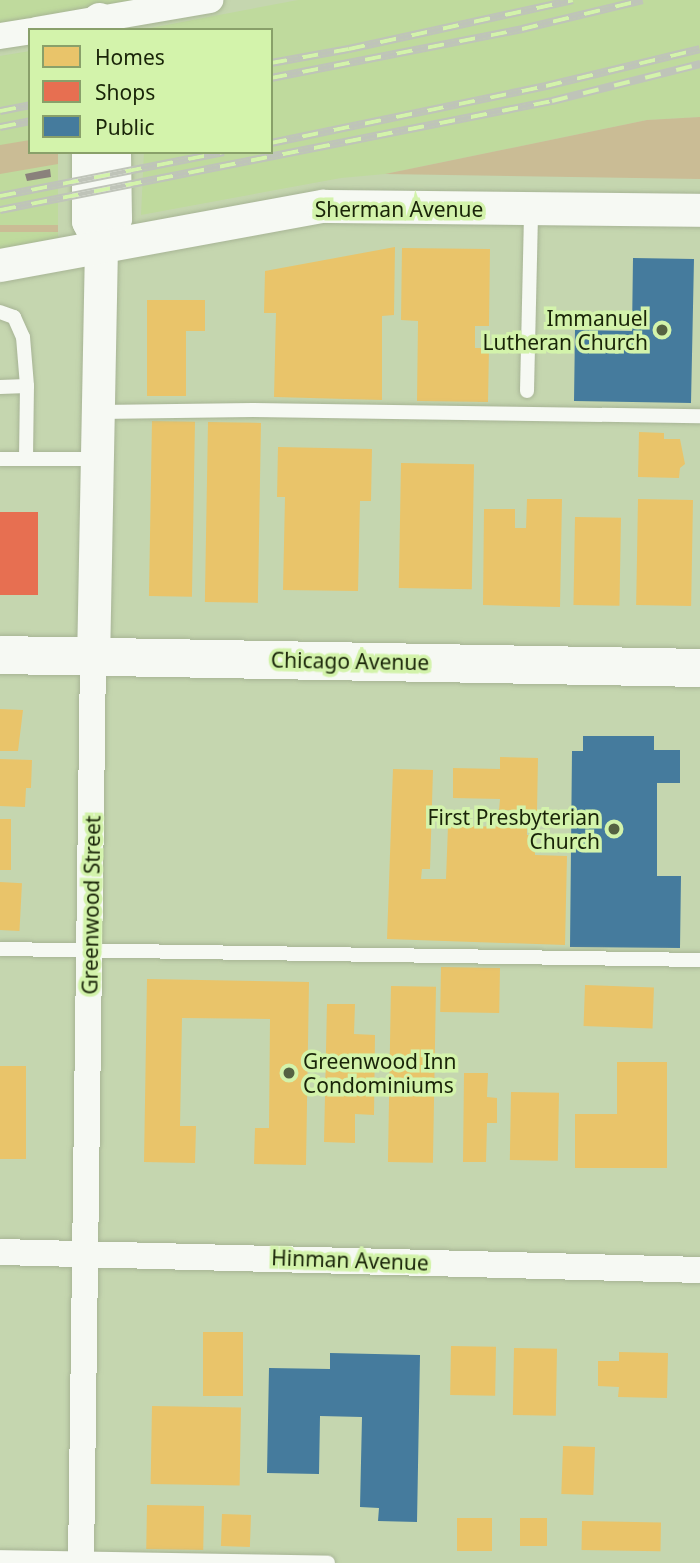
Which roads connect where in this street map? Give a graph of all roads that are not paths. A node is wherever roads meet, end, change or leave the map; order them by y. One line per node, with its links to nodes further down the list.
1 (209, 0): 2 (street)
2 (99, 20): 3 (street)
3 (49, 28)
4 (28, 31): 5 (street)
5 (0, 36)
6 (88, 154): 10 (street, Greenwood Street)
7 (114, 154): 10 (street, Greenwood Street)
8 (531, 208): 9 (street, Sherman Avenue); 10 (street, Sherman Avenue); 15 (lane)
9 (700, 210)
10 (101, 246): 11 (street, Sherman Avenue); 16 (street, Greenwood Street)
11 (0, 264)
12 (0, 313): 13 (lane)
13 (27, 386): 14 (lane); 19 (lane)
14 (0, 387)
15 (527, 391)
16 (99, 412): 17 (lane); 20 (street, Greenwood Street)
17 (700, 416)
18 (0, 459): 19 (lane)
19 (26, 459): 20 (lane)
20 (98, 459): 22 (street, Greenwood Street)
21 (0, 655): 22 (main road, Chicago Avenue)
22 (93, 655): 23 (main road, Chicago Avenue); 25 (street, Greenwood Street)
23 (700, 668)
24 (0, 949): 25 (lane)
25 (91, 950): 26 (lane); 28 (street, Greenwood Street)
26 (700, 960)
27 (0, 1252): 28 (street, Hinman Avenue)
28 (83, 1253): 29 (street, Hinman Avenue); 31 (street, Greenwood Street)
29 (700, 1270)
30 (0, 1557): 31 (lane)
31 (81, 1561): 32 (lane)
32 (328, 1563)

